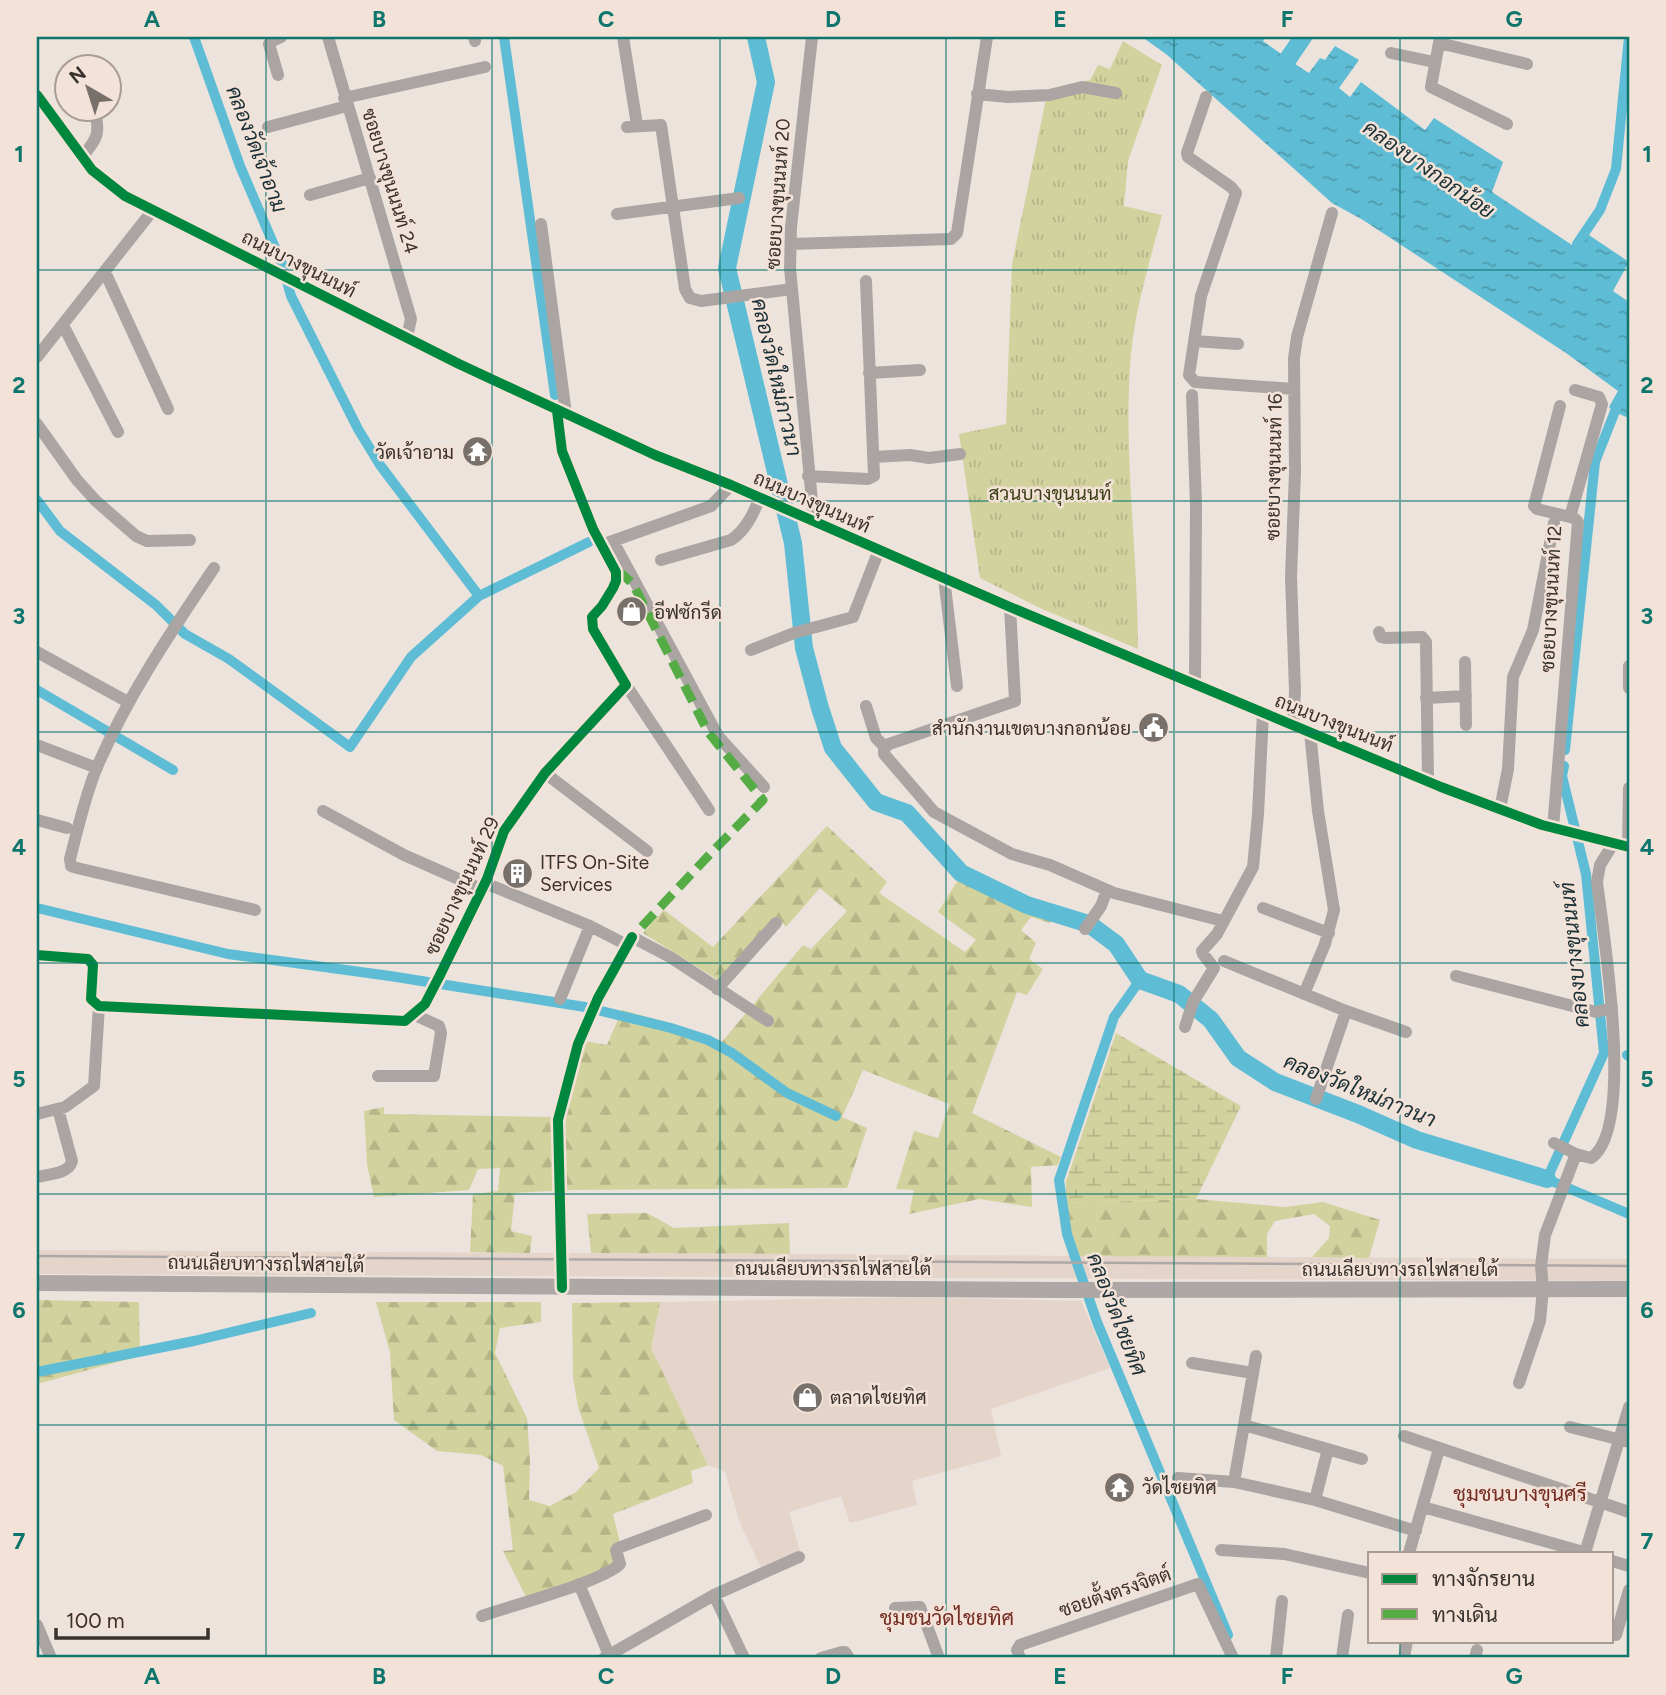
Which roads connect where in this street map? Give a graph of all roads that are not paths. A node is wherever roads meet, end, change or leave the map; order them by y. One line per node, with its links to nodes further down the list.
1 (281, 37): 11 (street)
2 (328, 37): 16 (street, ซอยบางขุนนนท์ 24)
3 (623, 37): 24 (street)
4 (812, 37): 29 (street, ซอยบางขุนนนท์ 20)
5 (987, 37): 13 (street)
6 (1440, 40): 8 (street); 9 (street)
7 (1391, 53): 8 (street)
8 (1434, 62): 18 (street)
9 (1527, 64)
10 (485, 67): 16 (street)
11 (278, 75)
12 (1116, 93): 13 (street)
13 (977, 94): 29 (street)
14 (37, 95): 20 (street, ถนนบางขุนนนท์)
15 (1206, 97): 35 (street)
16 (346, 102): 19 (street); 21 (street, ซอยบางขุนนนท์ 24)
17 (97, 122): 20 (street)
18 (1507, 124)
19 (268, 127)
20 (82, 156): 25 (street, ถนนบางขุนนนท์)
21 (370, 178): 22 (street); 34 (street, ซอยบางขุนนนท์ 24)
22 (310, 195)
23 (739, 198): 24 (street)
24 (673, 205): 27 (street); 32 (street)
25 (153, 210): 30 (street); 34 (street, ถนนบางขุนนนท์)
26 (1332, 213): 40 (street, ซอยบางขุนนนท์ 16)
27 (617, 214)
28 (541, 224): 45 (street)
29 (791, 244): 32 (street, ซอยบางขุนนนท์ 20)
30 (105, 272): 33 (street); 44 (street)
31 (866, 281): 39 (street)
32 (792, 289): 50 (street, ซอยบางขุนนนท์ 20)
33 (62, 325): 37 (street); 47 (street)
34 (407, 337): 45 (street, ถนนบางขุนนนท์)
35 (1194, 341): 36 (street); 40 (street)
36 (1238, 344)
37 (37, 357)
38 (920, 370): 39 (street)
39 (869, 373): 49 (street)
40 (1294, 389): 77 (street, ซอยบางขุนนนท์ 16)
41 (1575, 390): 53 (street)
42 (1192, 395): 68 (street)
43 (1560, 406): 53 (street, ซอยบางขุนนนท์ 12)
44 (167, 409)
45 (562, 412): 51 (street, ถนนบางขุนนนท์); 56 (street)
46 (37, 424): 57 (street)
47 (118, 432)
48 (960, 454): 49 (street)
49 (873, 457): 50 (street)
50 (808, 476): 54 (street, ซอยบางขุนนนท์ 20)
51 (731, 485): 52 (street, ถนนบางขุนนนท์); 56 (street)
52 (761, 498): 54 (street, ถนนบางขุนนนท์); 59 (street)
53 (1570, 517): 92 (street, ซอยบางขุนนนท์ 12)
54 (813, 522): 58 (street, ถนนบางขุนนนท์)
55 (1554, 523): 87 (street)
56 (601, 539): 69 (street); 85 (street)
57 (190, 540)
58 (879, 550): 61 (street, ถนนบางขุนนนท์); 64 (street)
59 (661, 560)
60 (215, 568): 74 (street)
61 (944, 578): 62 (street, ถนนบางขุนนนท์); 70 (street)
62 (1010, 607): 68 (street, ถนนบางขุนนนท์); 81 (street)
63 (1379, 632): 73 (street)
64 (751, 650)
65 (37, 652): 74 (street)
66 (1465, 663): 72 (street)
67 (1629, 666): 71 (street)
68 (1195, 684): 76 (street, ถนนบางขุนนนท์)
69 (626, 685): 83 (street, ซอยบางขุนนนท์ 29); 88 (street)
70 (957, 686)
71 (1629, 688)
72 (1466, 696): 73 (street); 78 (street)
73 (1426, 698): 84 (street)
74 (128, 702): 82 (street)
75 (866, 706): 81 (street)
76 (1263, 713): 77 (street, ถนนบางขุนนนท์); 100 (street)
77 (1293, 725): 79 (street, ถนนบางขุนนนท์)
78 (1466, 725)
79 (1310, 732): 84 (street, ถนนบางขุนนนท์); 104 (street)
80 (37, 745): 82 (street)
81 (886, 747): 97 (street)
82 (97, 768): 99 (street)
83 (545, 773): 95 (street); 96 (street, ซอยบางขุนนนท์ 29)
84 (1428, 780): 87 (street, ถนนบางขุนนนท์)
85 (764, 787)
86 (1629, 788): 94 (street)
87 (1500, 809): 92 (street, ถนนบางขุนนนท์)
88 (709, 810)
89 (323, 811): 96 (street)
90 (37, 820): 91 (street)
91 (67, 828)
92 (1553, 828): 93 (street, ถนนบางขุนนนท์)
93 (1614, 844): 94 (street, ถนนบางขุนนนท์); 114 (street)
94 (1628, 847)
95 (647, 850)
96 (483, 886): 102 (street); 116 (street, ซอยบางขุนนนท์ 29)
97 (1107, 890): 100 (street); 103 (street)
98 (1263, 908): 104 (street)
99 (255, 910)
100 (1223, 921): 118 (street)
101 (776, 923): 109 (street)
102 (590, 926): 105 (street); 112 (street)
103 (1085, 929)
104 (1329, 933): 110 (street)
105 (630, 941): 109 (street); 111 (street)
106 (37, 955): 113 (street)
107 (1224, 961): 110 (street)
108 (1456, 976): 114 (street)
109 (717, 989): 117 (street)
110 (1304, 994): 115 (street)
111 (598, 998)
112 (560, 999)
113 (99, 1006): 116 (street); 122 (street)
114 (1612, 1008): 126 (street)
115 (1346, 1011): 119 (street); 121 (street)
116 (415, 1015): 120 (street)
117 (768, 1020)
118 (1185, 1027)
119 (1406, 1032)
120 (378, 1076)
121 (1317, 1097)
122 (58, 1109): 123 (street); 124 (street)
123 (37, 1114)
124 (37, 1178)
125 (37, 1283): 126 (main road, ถนนเลียบทางรถไฟสายใต้)
126 (1543, 1289): 127 (main road, ถนนเลียบทางรถไฟสายใต้); 131 (street)
127 (1629, 1289)
128 (1256, 1356): 130 (street)
129 (1192, 1363): 130 (street)
130 (1253, 1373): 133 (street)
131 (1519, 1383)
132 (1629, 1407): 136 (street)
133 (1244, 1425): 137 (street); 141 (street)
134 (1570, 1427): 136 (street)
135 (1404, 1436): 138 (street)
136 (1624, 1440): 143 (street)
137 (1328, 1449): 139 (street); 142 (street)
138 (1439, 1449): 143 (street); 144 (street)
139 (1362, 1459)
140 (1178, 1478): 141 (street)
141 (1234, 1482): 142 (street)
142 (1315, 1500): 147 (street)
143 (1600, 1502): 145 (street); 151 (street)
144 (1423, 1507): 147 (street); 150 (street)
145 (1629, 1512)
146 (706, 1515): 154 (street)
147 (1416, 1531): 149 (street)
148 (1220, 1550): 153 (street)
149 (1409, 1552)
150 (1582, 1552)
151 (1586, 1552)
152 (799, 1557): 156 (street)
153 (1368, 1573)
154 (579, 1584): 160 (street); 164 (street)
155 (1629, 1590): 162 (street)
156 (714, 1595): 164 (street); 166 (street)
157 (1282, 1601): 172 (street)
158 (895, 1608): 169 (street)
159 (1348, 1615): 173 (street)
160 (482, 1616)
161 (37, 1625): 165 (street)
162 (1614, 1635): 163 (street)
163 (1629, 1639)
164 (607, 1657)
165 (51, 1658)
166 (744, 1658)
167 (821, 1658): 168 (street)
168 (849, 1658)
169 (940, 1658)
170 (1020, 1658): 171 (street, ซอยตั้งตรงจิตต์)
171 (1233, 1658)
172 (1276, 1658)
173 (1342, 1658)

